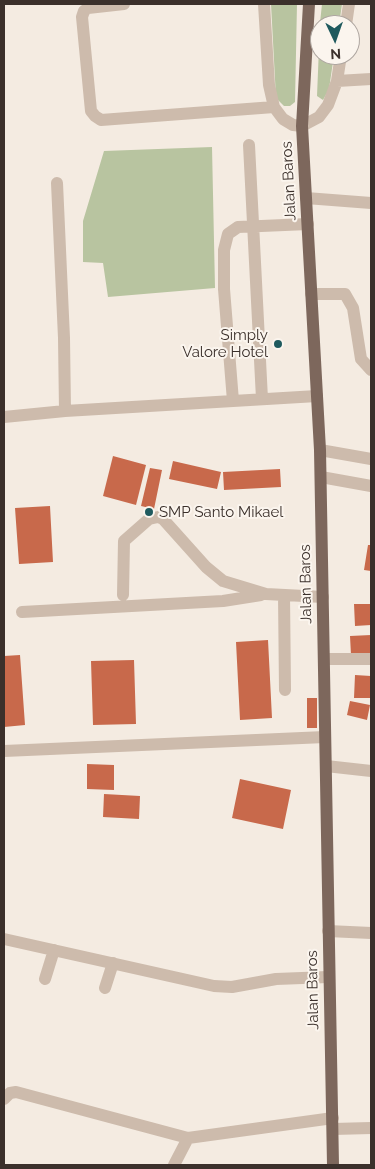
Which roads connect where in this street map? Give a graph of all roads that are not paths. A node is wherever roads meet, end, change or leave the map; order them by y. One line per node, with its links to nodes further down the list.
1 (124, 4): 7 (street)
2 (264, 4): 7 (street)
3 (309, 4): 8 (main road, Jalan Baros)
4 (339, 65): 6 (street)
5 (371, 79): 6 (street)
6 (337, 81): 8 (street)
7 (274, 107): 8 (street)
8 (302, 126): 11 (main road, Jalan Baros)
9 (249, 145): 14 (street)
10 (58, 183): 20 (street)
11 (306, 198): 12 (street); 13 (main road, Jalan Baros)
12 (371, 203)
13 (308, 224): 14 (street); 15 (main road, Jalan Baros)
14 (254, 226): 18 (street); 19 (street)
15 (311, 294): 16 (street); 17 (main road, Jalan Baros)
16 (371, 370)
17 (317, 396): 18 (street); 22 (main road, Jalan Baros)
18 (262, 399): 19 (street)
19 (233, 401): 20 (street)
20 (64, 411): 21 (street)
21 (4, 417)
22 (320, 450): 23 (street); 24 (main road, Jalan Baros)
23 (371, 459)
24 (320, 477): 25 (street); 29 (main road, Jalan Baros)
25 (371, 486)
26 (266, 594): 27 (street); 28 (street); 30 (street)
27 (123, 595)
28 (284, 595): 29 (street); 33 (street)
29 (323, 597): 31 (main road, Jalan Baros)
30 (22, 612)
31 (324, 659): 32 (street); 34 (main road, Jalan Baros)
32 (371, 659)
33 (284, 690)
34 (325, 737): 35 (street); 36 (main road, Jalan Baros)
35 (4, 751)
36 (326, 766): 37 (street); 38 (main road, Jalan Baros)
37 (371, 771)
38 (328, 931): 39 (street); 43 (main road, Jalan Baros)
39 (371, 933)
40 (4, 939): 41 (street)
41 (54, 950): 42 (street); 44 (street)
42 (113, 963): 43 (street); 45 (street)
43 (328, 977): 47 (main road, Jalan Baros)
44 (45, 979)
45 (105, 988)
46 (4, 1098): 49 (street)
47 (333, 1123): 48 (street); 49 (street); 51 (main road, Jalan Baros)
48 (371, 1128)
49 (188, 1138): 50 (street)
50 (174, 1165)
51 (333, 1165)

